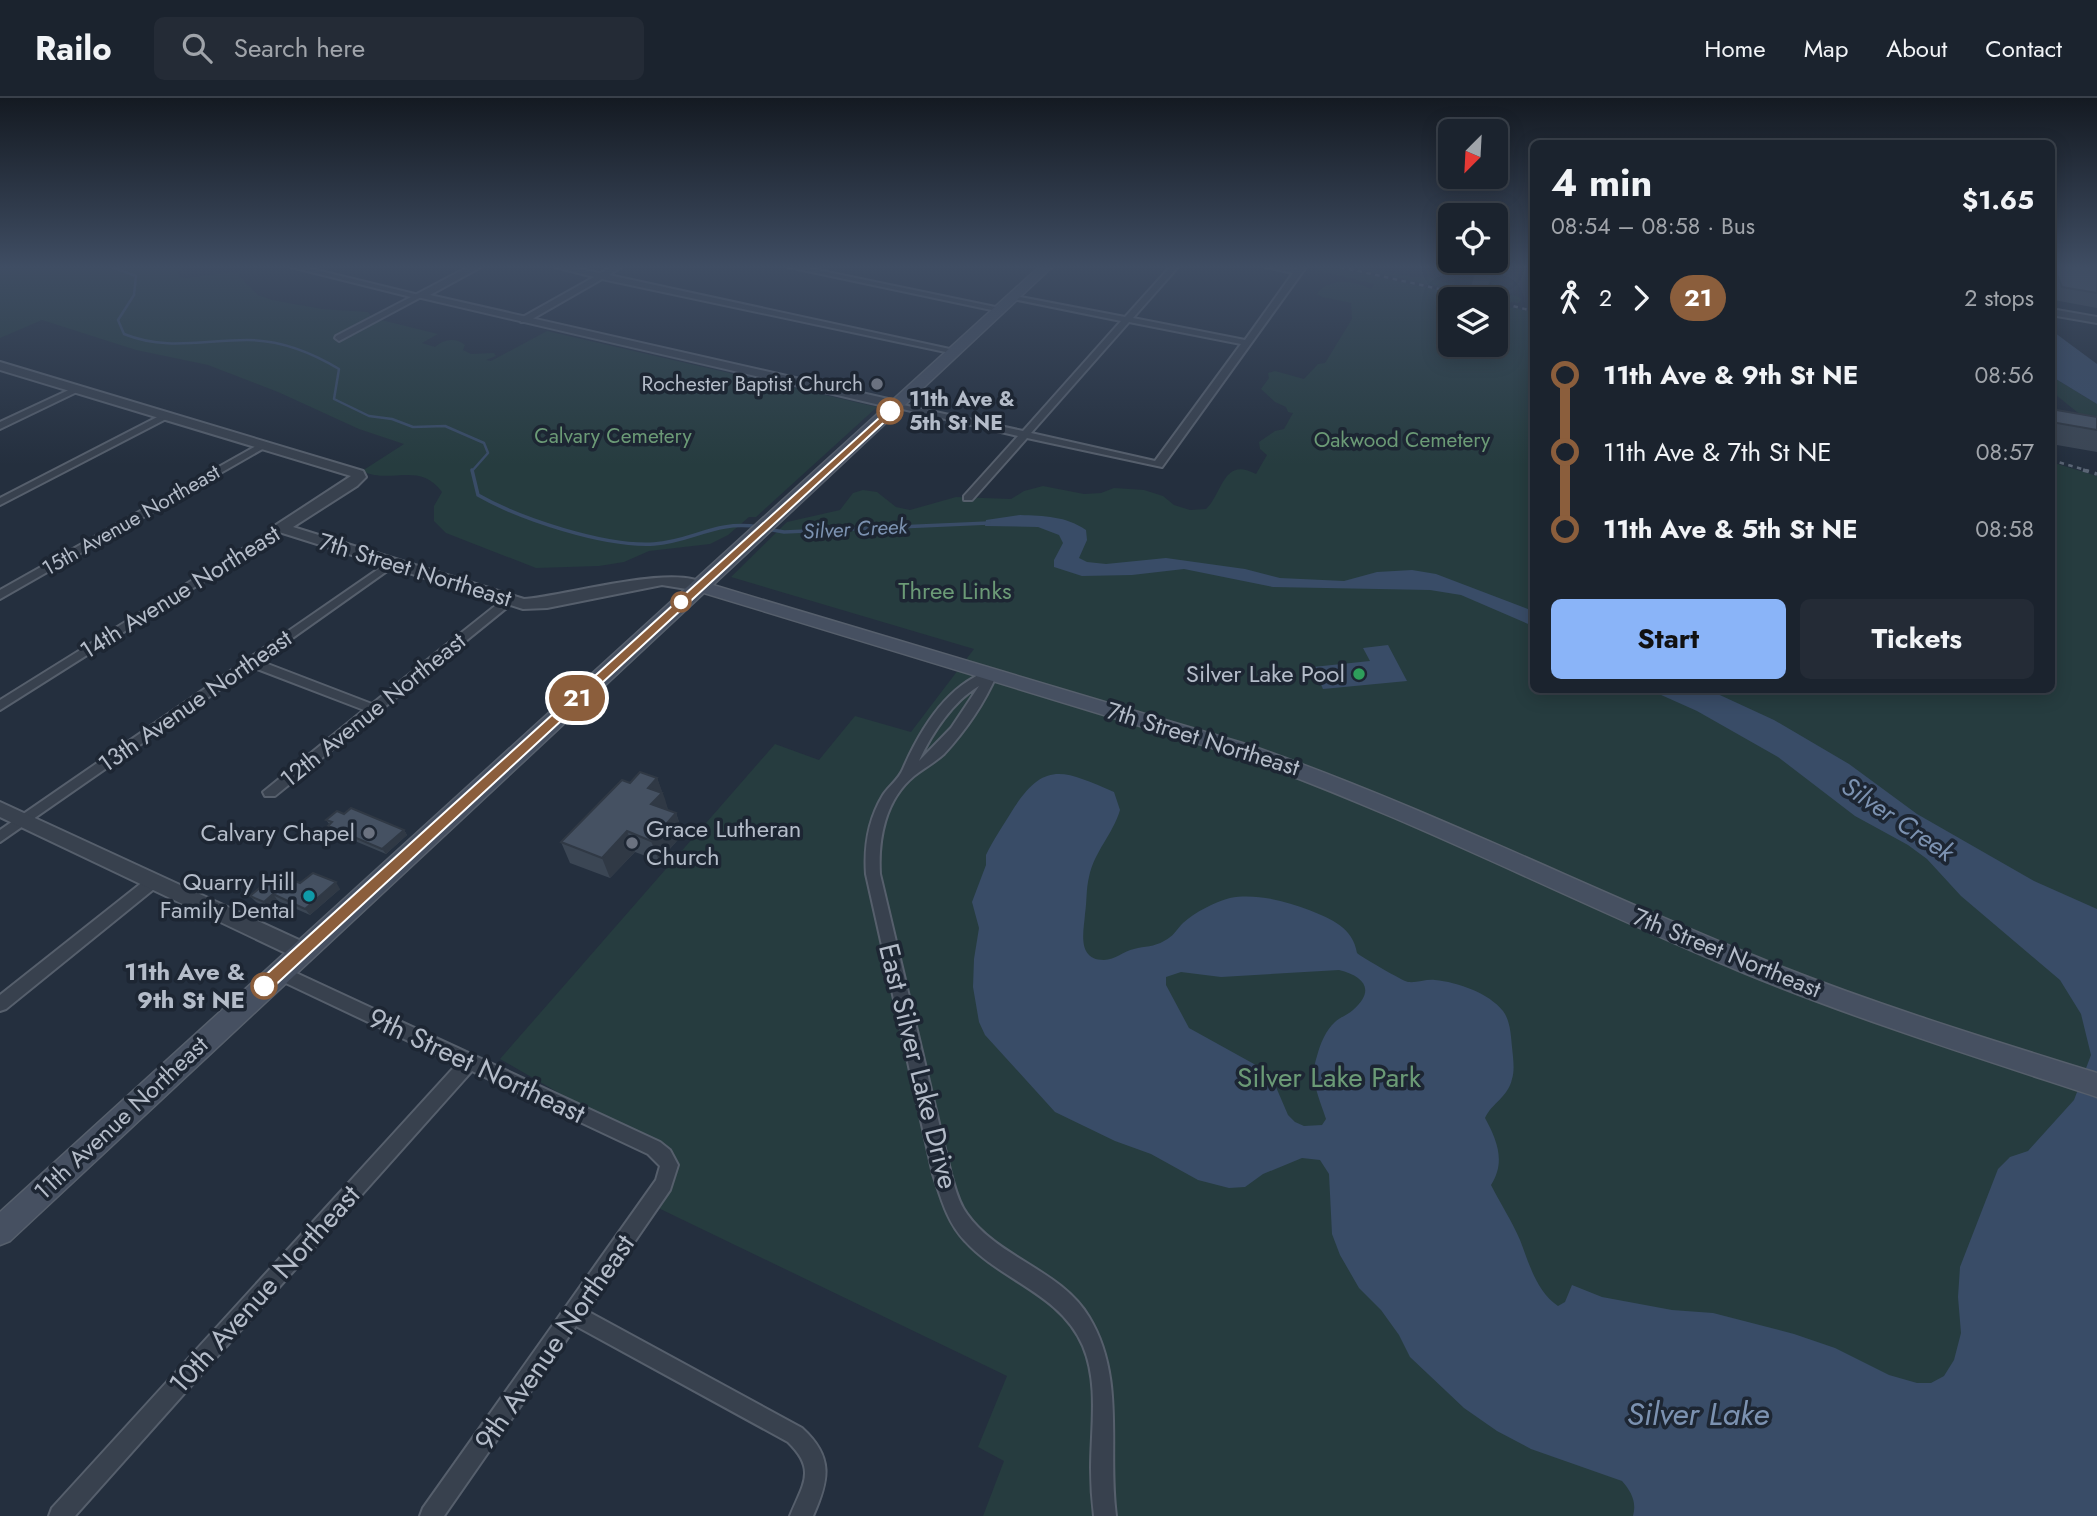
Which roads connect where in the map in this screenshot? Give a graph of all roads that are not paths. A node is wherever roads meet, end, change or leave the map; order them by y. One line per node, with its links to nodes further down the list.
1 (348, 333): 8 (street)
2 (582, 333): 13 (street)
3 (872, 333): 10 (street)
4 (975, 333): 10 (main road, 11th Avenue Northeast)
5 (1114, 333): 16 (street)
6 (1195, 333): 9 (street)
7 (1254, 333): 9 (street)
8 (339, 338)
9 (1247, 343): 16 (street)
10 (955, 351): 13 (main road, 11th Avenue Northeast)
11 (0, 366): 12 (street)
12 (76, 390): 14 (street); 15 (street)
13 (897, 405): 16 (street); 22 (main road, 11th Avenue Northeast)
14 (165, 416): 17 (street); 19 (street)
15 (0, 426)
16 (1024, 434): 18 (street)
17 (262, 445): 20 (street, 14th Avenue Northeast); 23 (street, 15th Avenue Northeast)
18 (968, 498)
19 (0, 502)
20 (281, 528): 21 (street, 7th Street Northeast); 27 (street, 14th Avenue Northeast)
21 (390, 564): 24 (street, 7th Street Northeast); 25 (street, 13th Avenue Northeast)
22 (699, 586): 24 (street, 7th Street Northeast); 26 (main road, 7th Street Northeast); 35 (main road, 11th Avenue Northeast)
23 (0, 595)
24 (509, 601): 28 (street, 12th Avenue Northeast)
25 (252, 662): 28 (street); 32 (street, 13th Avenue Northeast)
26 (991, 674): 29 (street, East Silver Lake Drive); 29 (street, East Silver Lake Drive); 39 (main road, 7th Street Northeast)
27 (0, 706)
28 (374, 709): 30 (street, 12th Avenue Northeast)
29 (908, 774): 46 (street, East Silver Lake Drive)
30 (270, 792)
31 (0, 809): 32 (street)
32 (24, 820): 33 (street, 13th Avenue Northeast); 34 (street)
33 (0, 837)
34 (154, 881): 35 (street); 37 (street)
35 (302, 951): 36 (main road, 11th Avenue Northeast)
36 (279, 972): 38 (street, 9th Street Northeast); 41 (main road, 11th Avenue Northeast)
37 (0, 1004)
38 (469, 1062): 40 (street, 9th Street Northeast); 43 (street, 10th Avenue Northeast)
39 (2097, 1085)
40 (669, 1165): 42 (street, 9th Avenue Northeast)
41 (0, 1231)
42 (573, 1314): 44 (street, 9th Avenue Northeast); 45 (street)
43 (60, 1516)
44 (431, 1516)
45 (801, 1516)
46 (1105, 1516)

